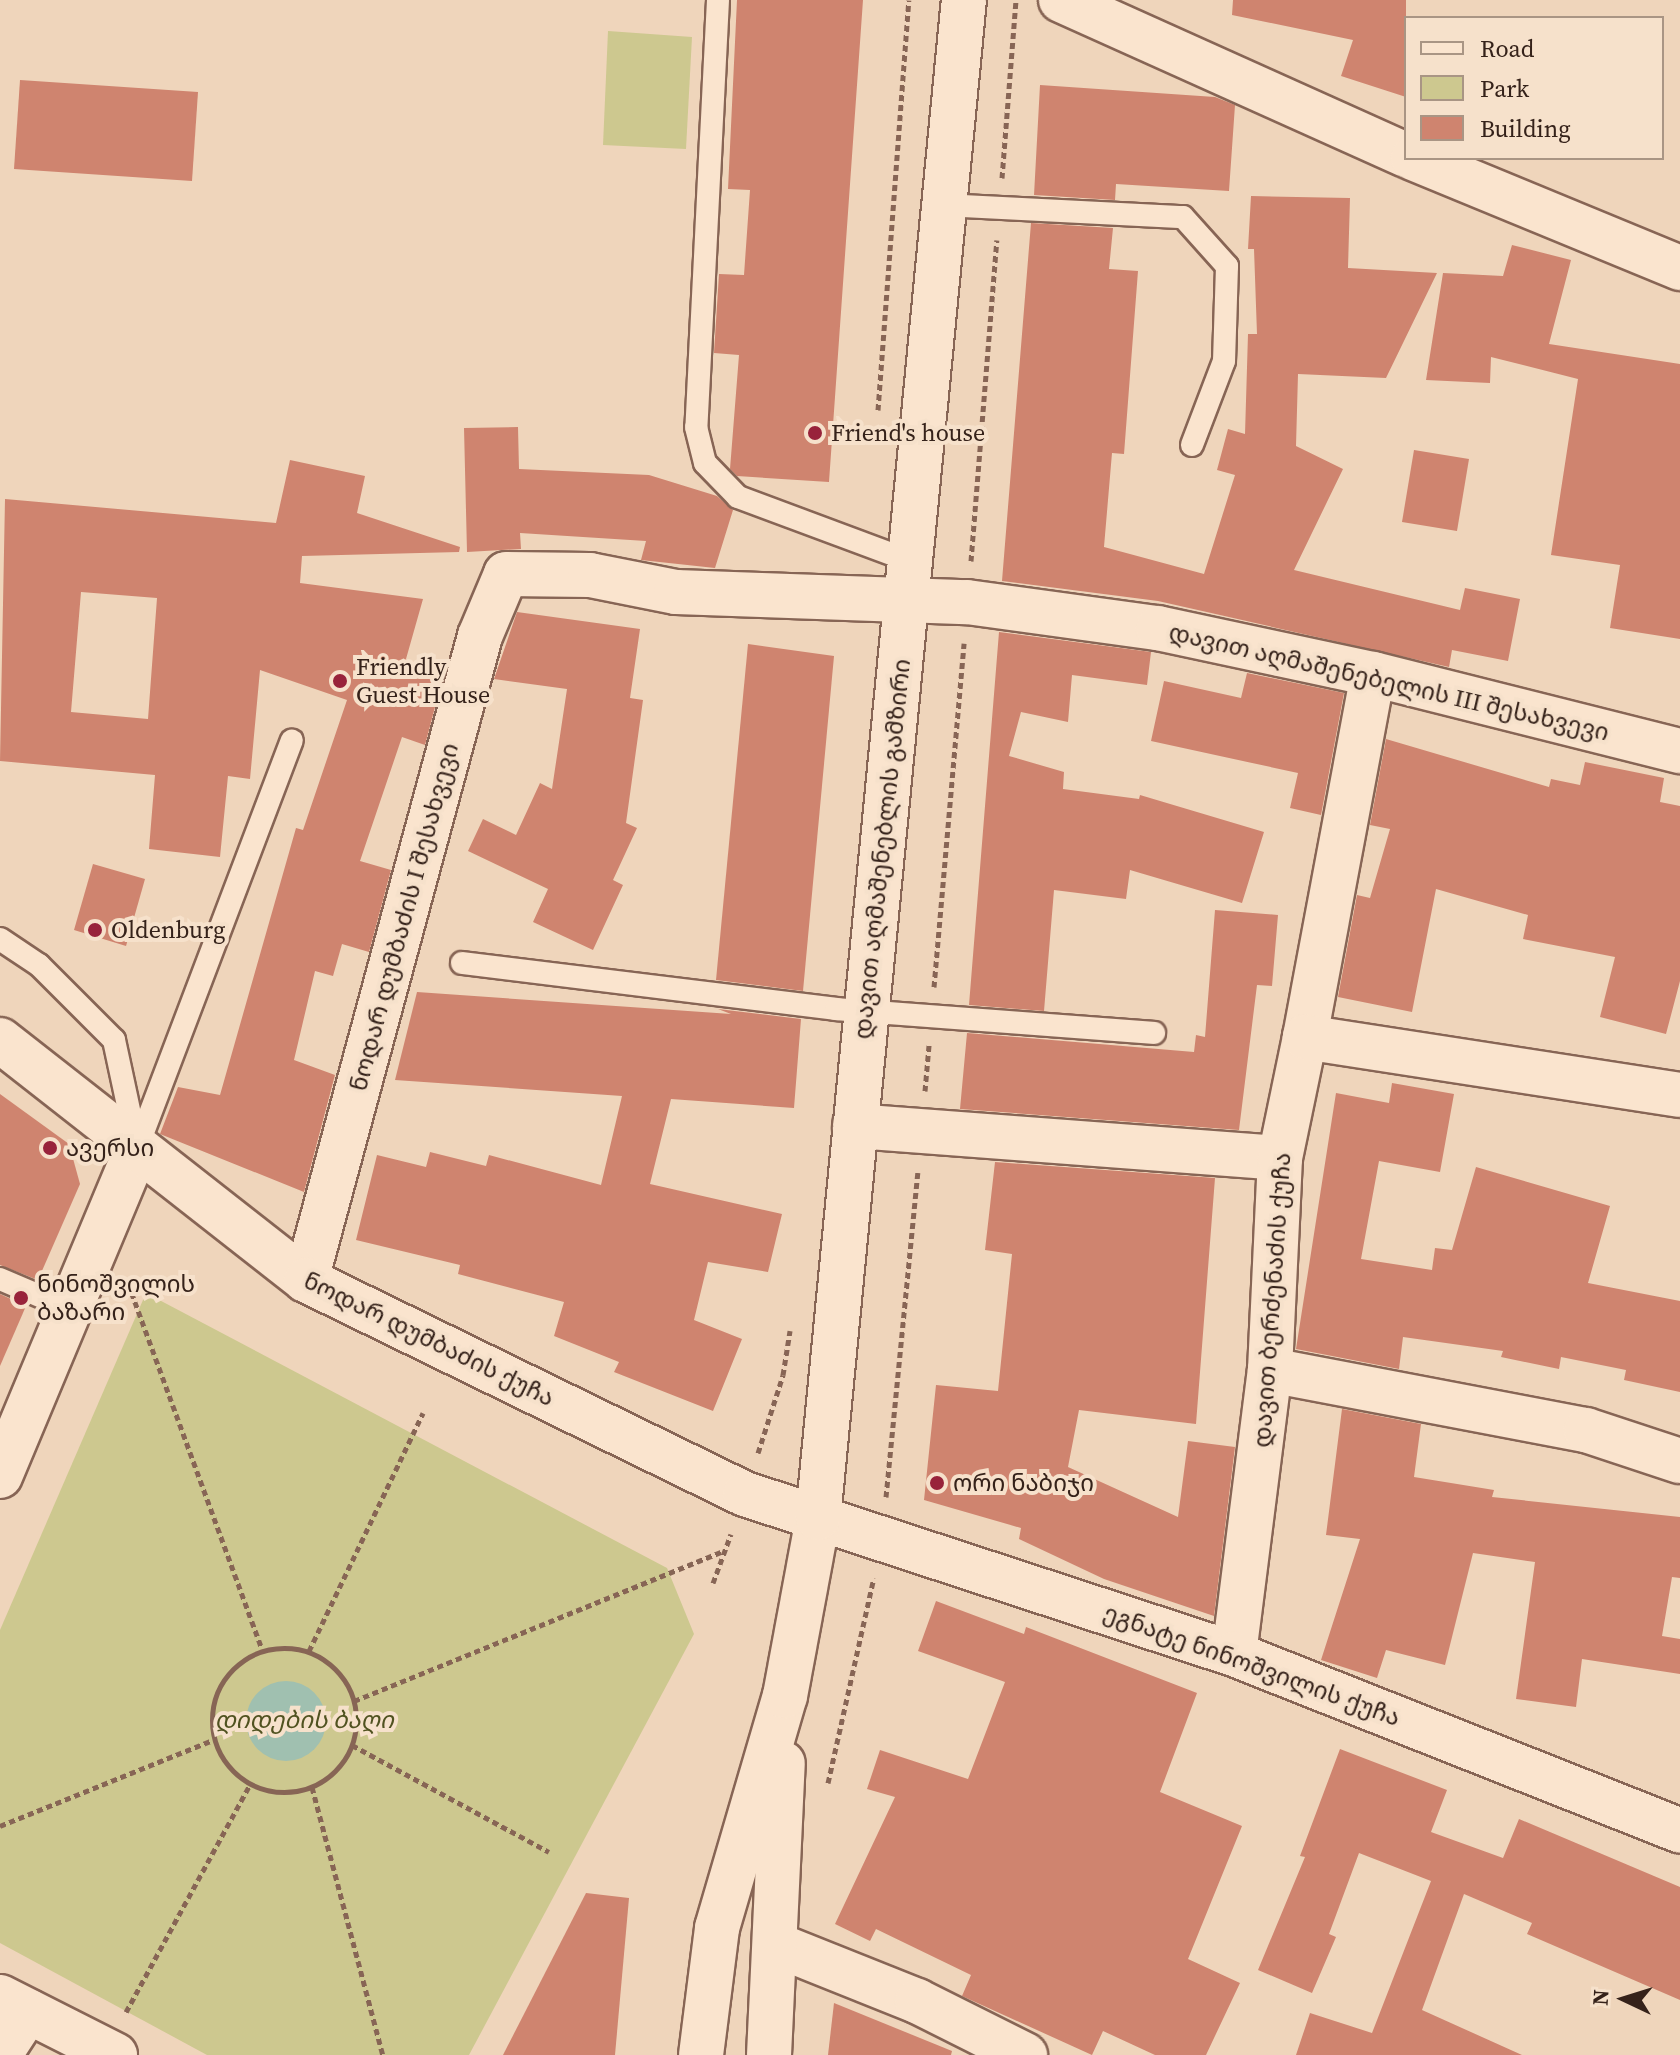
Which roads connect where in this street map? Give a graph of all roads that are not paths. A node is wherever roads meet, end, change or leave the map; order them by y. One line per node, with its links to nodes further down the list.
1 (718, 0): 9 (lane)
2 (964, 0): 6 (street, დავით აღმაშენებლის გამზირი)
3 (1089, 6): 4 (street)
4 (1404, 154)
5 (1418, 160): 7 (street)
6 (944, 205): 8 (lane); 9 (street, დავით აღმაშენებლის გამზირი)
7 (1680, 268)
8 (1192, 445)
9 (908, 581): 10 (street, დავით აღმაშენებელის III შესახვევი); 15 (street, დავით აღმაშენებლის გამზირი); 24 (street, ნოდარ დუმბაძის I შესახვევი)
10 (1373, 674): 12 (street, დავით აღმაშენებელის III შესახვევი); 17 (street, დავით ბერძენაძის ქუჩა)
11 (292, 740): 21 (lane)
12 (1680, 751)
13 (0, 939): 21 (lane)
14 (462, 963): 15 (lane)
15 (867, 1012): 16 (lane); 20 (street, დავით აღმაშენებლის გამზირი)
16 (1154, 1033)
17 (1305, 1037): 19 (street); 22 (street, დავით ბერძენაძის ქუჩა)
18 (0, 1040): 21 (street, ნოდარ დუმბაძის ქუჩა)
19 (1680, 1095)
20 (855, 1126): 22 (street); 29 (street, დავით აღმაშენებლის გამზირი)
21 (137, 1148): 24 (street, ნოდარ დუმბაძის ქუჩა); 25 (street)
22 (1280, 1158): 26 (street, დავით ბერძენაძის ქუჩა)
23 (0, 1279): 25 (lane)
24 (306, 1280): 29 (street, ნოდარ დუმბაძის ქუჩა)
25 (70, 1309): 28 (street)
26 (1270, 1370): 27 (street); 30 (street, დავით ბერძენაძის ქუჩა)
27 (1680, 1461)
28 (0, 1476)
29 (818, 1518): 30 (street, ეგნატე ნინოშვილის ქუჩა); 31 (street, დავით აღმაშენებლის გამზირი)
30 (1234, 1654): 32 (street, ეგნატე ნინოშვილის ქუჩა)
31 (785, 1696): 33 (street, დავით აღმაშენებლის გამზირი); 37 (street, დავით აღმაშენებლის გამზირი)
32 (1680, 1831)
33 (777, 1945): 38 (street, დავით აღმაშენებლის გამზირი); 39 (street)
34 (14, 2004): 35 (street); 36 (street)
35 (110, 2053)
36 (0, 2054)
37 (701, 2055)
38 (769, 2055)
39 (1025, 2055)

